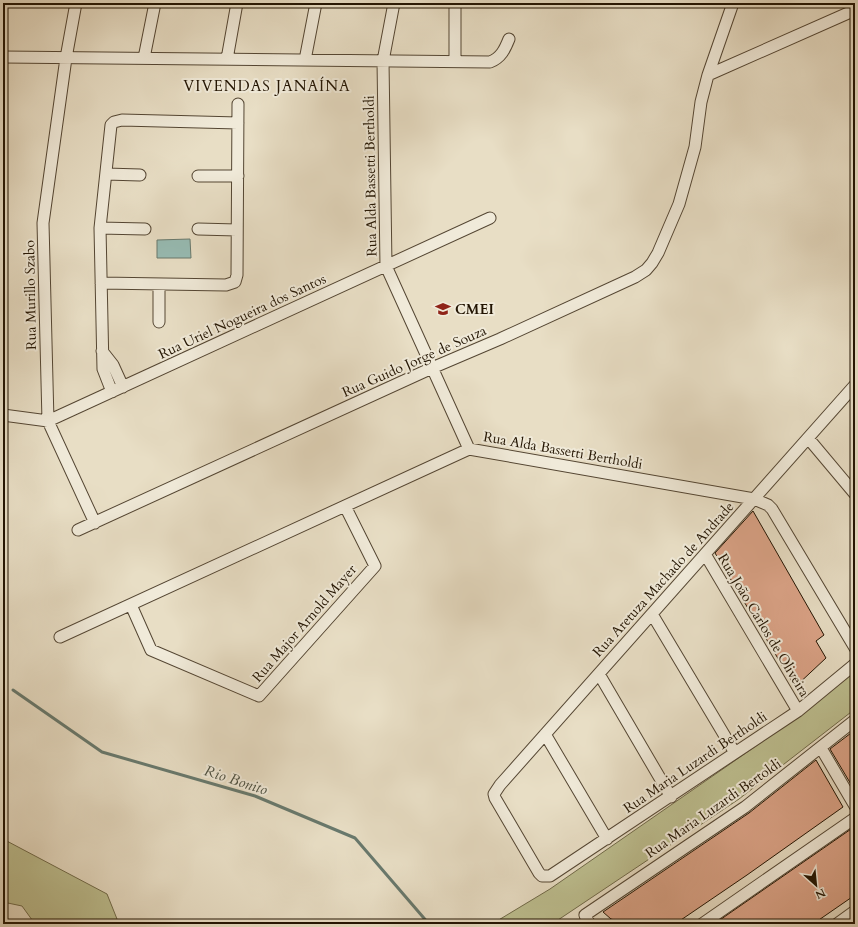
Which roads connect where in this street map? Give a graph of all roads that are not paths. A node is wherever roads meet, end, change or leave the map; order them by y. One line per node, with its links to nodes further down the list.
1 (76, 3): 11 (street, Rua Murillo Szabo)
2 (155, 3): 12 (street)
3 (237, 3): 13 (street)
4 (316, 3): 14 (street)
5 (394, 3): 15 (street, Rua Alda Bassetti Bertholdi)
6 (455, 3): 16 (street)
7 (733, 3): 17 (street, Rua Guido Jorge de Souza)
8 (855, 10): 17 (street)
9 (509, 39): 16 (street)
10 (3, 57): 11 (street)
11 (66, 58): 12 (street); 39 (street, Rua Murillo Szabo)
12 (144, 58): 13 (street)
13 (227, 59): 14 (street)
14 (306, 60): 15 (street)
15 (383, 60): 16 (street); 29 (street, Rua Alda Bassetti Bertholdi)
16 (455, 61)
17 (708, 75): 34 (street, Rua Guido Jorge de Souza)
18 (238, 104): 19 (street)
19 (238, 123): 20 (street); 23 (street)
20 (106, 174): 21 (street); 25 (street)
21 (140, 174)
22 (198, 176): 23 (street)
23 (238, 176): 28 (street)
24 (490, 218): 29 (street, Rua Uriel Nogueira dos Santos)
25 (100, 228): 26 (street); 30 (street)
26 (145, 229)
27 (198, 229): 28 (street)
28 (237, 230): 31 (street)
29 (386, 266): 34 (street, Rua Alda Bassetti Bertholdi); 36 (street, Rua Uriel Nogueira dos Santos)
30 (101, 284): 31 (street); 33 (street)
31 (159, 284): 32 (street)
32 (159, 322)
33 (102, 351): 36 (street); 37 (street)
34 (432, 368): 41 (street, Rua Alda Bassetti Bertholdi); 45 (street, Rua Guido Jorge de Souza)
35 (855, 385): 40 (street, Rua Aretuza Machado de Andrade)
36 (123, 387): 37 (street, Rua Uriel Nogueira dos Santos)
37 (112, 392): 39 (street, Rua Uriel Nogueira dos Santos)
38 (3, 415): 39 (street)
39 (48, 421): 45 (street, Rua Murillo Szabo)
40 (808, 438): 42 (street); 43 (street, Rua Aretuza Machado de Andrade)
41 (469, 449): 43 (street, Rua Alda Bassetti Bertholdi); 44 (street)
42 (855, 494)
43 (754, 498): 47 (street, Rua Aretuza Machado de Andrade); 51 (street, Rua Alda Bassetti Bertholdi)
44 (345, 506): 48 (street); 48 (street, Rua Major Arnold Mayer)
45 (95, 523): 46 (street, Rua Guido Jorge de Souza)
46 (78, 530)
47 (705, 554): 49 (street, Rua Aretuza Machado de Andrade); 54 (street, Rua João Carlos de Oliveira)
48 (131, 605): 50 (street)
49 (652, 614): 53 (street, Rua Aretuza Machado de Andrade); 58 (street)
50 (60, 637)
51 (855, 648)
52 (855, 664): 54 (street, Rua Maria Luzardi Bertholdi)
53 (599, 674): 56 (street, Rua Aretuza Machado de Andrade); 59 (street)
54 (798, 711): 58 (street, Rua Maria Luzardi Bertholdi)
55 (855, 720): 57 (street, Rua Maria Luzardi Bertoldi)
56 (545, 734): 62 (street); 63 (street, Rua Aretuza Machado de Andrade)
57 (820, 748): 60 (street); 65 (street, Rua Maria Luzardi Bertoldi)
58 (735, 753): 59 (street, Rua Maria Luzardi Bertholdi)
59 (671, 796): 62 (street, Rua Maria Luzardi Bertholdi)
60 (855, 806)
61 (855, 818): 66 (street)
62 (607, 839): 63 (street, Rua Maria Luzardi Bertholdi)
63 (546, 876)
64 (855, 912): 67 (street)
65 (588, 919)
66 (702, 924)
67 (837, 924)

